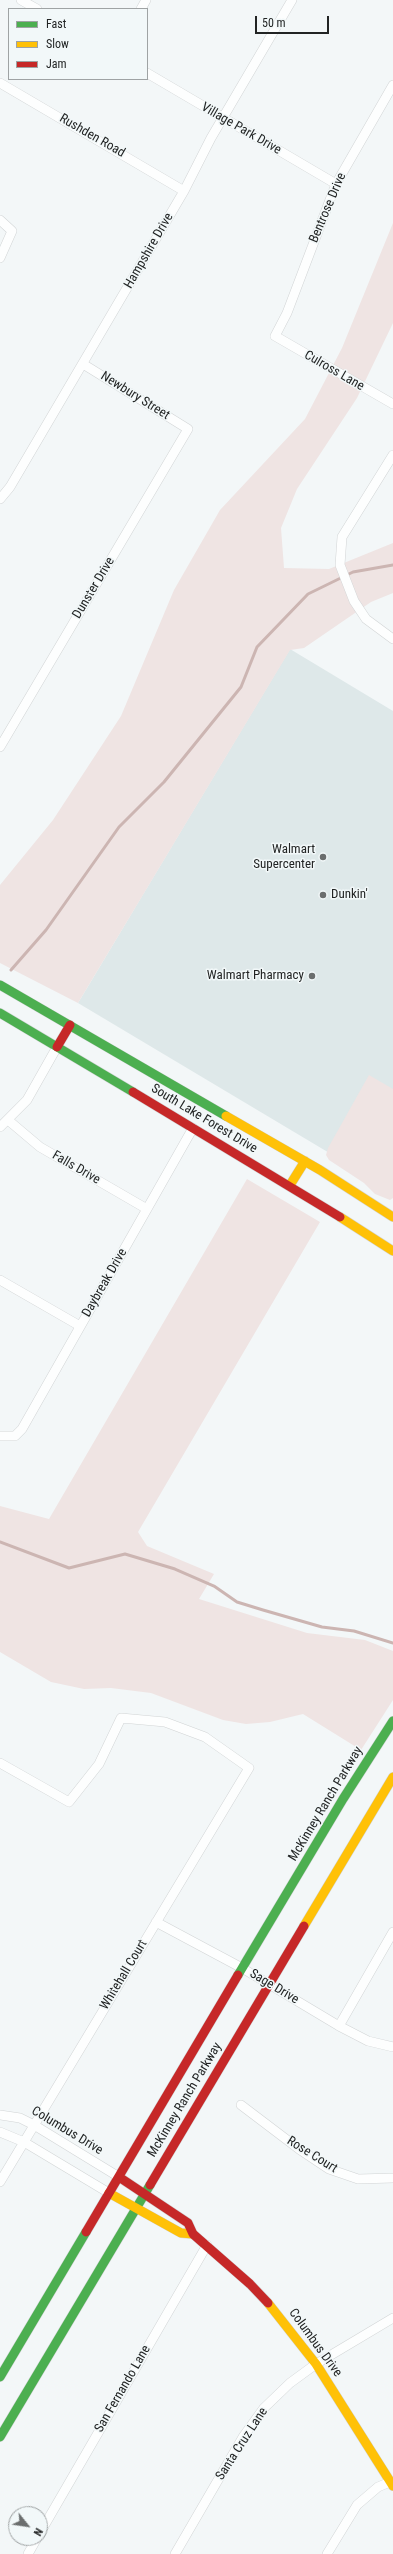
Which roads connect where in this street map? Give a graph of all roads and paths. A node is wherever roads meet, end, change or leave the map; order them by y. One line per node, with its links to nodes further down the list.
1 (21, 0): 3 (street)
2 (292, 0): 7 (street, Hampshire Drive)
3 (34, 8)
4 (148, 74): 7 (street, Village Park Drive)
5 (0, 83): 9 (street, Rushden Road)
6 (393, 85): 8 (street, Bentrose Drive)
7 (224, 118): 8 (street, Village Park Drive); 9 (street, Hampshire Drive)
8 (336, 184): 12 (street, Bentrose Drive)
9 (184, 191): 13 (street, Hampshire Drive)
10 (0, 220): 11 (street)
11 (0, 258)
12 (275, 336): 14 (street, Culross Lane)
13 (83, 364): 15 (street, Newbury Street); 17 (street, Hampshire Drive)
14 (393, 404)
15 (188, 429): 19 (street, Dunster Drive)
16 (393, 456): 18 (street)
17 (0, 499)
18 (393, 639)
19 (0, 747)
20 (0, 985): 22 (main road, South Lake Forest Drive)
21 (0, 1013): 23 (main road, South Lake Forest Drive)
22 (70, 1026): 23 (main road); 27 (main road, South Lake Forest Drive)
23 (58, 1047): 24 (street); 26 (main road, South Lake Forest Drive)
24 (8, 1120): 25 (street); 29 (street, Falls Drive)
25 (0, 1127)
26 (194, 1128): 28 (main road, South Lake Forest Drive); 29 (street, Daybreak Drive)
27 (305, 1161): 28 (main road); 30 (main road, South Lake Forest Drive)
28 (290, 1185): 31 (main road, South Lake Forest Drive)
29 (147, 1209): 33 (street, Daybreak Drive)
30 (393, 1217)
31 (393, 1251)
32 (0, 1280): 33 (street)
33 (80, 1326): 34 (street, Daybreak Drive)
34 (0, 1436)
35 (393, 1721): 40 (main road, McKinney Ranch Parkway)
36 (0, 1763): 38 (street, Whitehall Court)
37 (393, 1777): 41 (main road, McKinney Ranch Parkway)
38 (156, 1922): 40 (street, Sage Drive); 46 (street, Whitehall Court)
39 (393, 1932): 42 (street)
40 (242, 1968): 41 (street, Sage Drive); 49 (main road, McKinney Ranch Parkway)
41 (269, 1984): 42 (street, Sage Drive); 53 (main road, McKinney Ranch Parkway)
42 (339, 2026): 43 (street, Sage Drive)
43 (393, 2047)
44 (241, 2105): 50 (street, Rose Court)
45 (0, 2115): 46 (street, Columbus Drive)
46 (34, 2125): 48 (street, Whitehall Court); 49 (street, Columbus Drive)
47 (0, 2132): 48 (street, Columbus Drive)
48 (24, 2142): 51 (street, Whitehall Court); 52 (street, Columbus Drive)
49 (119, 2177): 52 (main road, McKinney Ranch Parkway); 53 (main road, Columbus Drive)
50 (393, 2178)
51 (0, 2182)
52 (109, 2193): 54 (main road, Columbus Drive); 59 (main road, McKinney Ranch Parkway)
53 (144, 2194): 54 (main road, McKinney Ranch Parkway); 55 (main road, Columbus Drive)
54 (137, 2207): 55 (main road, Columbus Drive); 60 (main road, McKinney Ranch Parkway)
55 (193, 2234): 56 (main road, Columbus Drive)
56 (207, 2245): 58 (main road, Columbus Drive); 62 (street, San Fernando Lane)
57 (393, 2318): 58 (street, Santa Cruz Lane)
58 (316, 2364): 61 (main road, Columbus Drive); 63 (street, Santa Cruz Lane)
59 (0, 2377)
60 (0, 2437)
61 (392, 2484): 64 (street)
62 (48, 2519)
63 (175, 2554)
64 (327, 2554)

